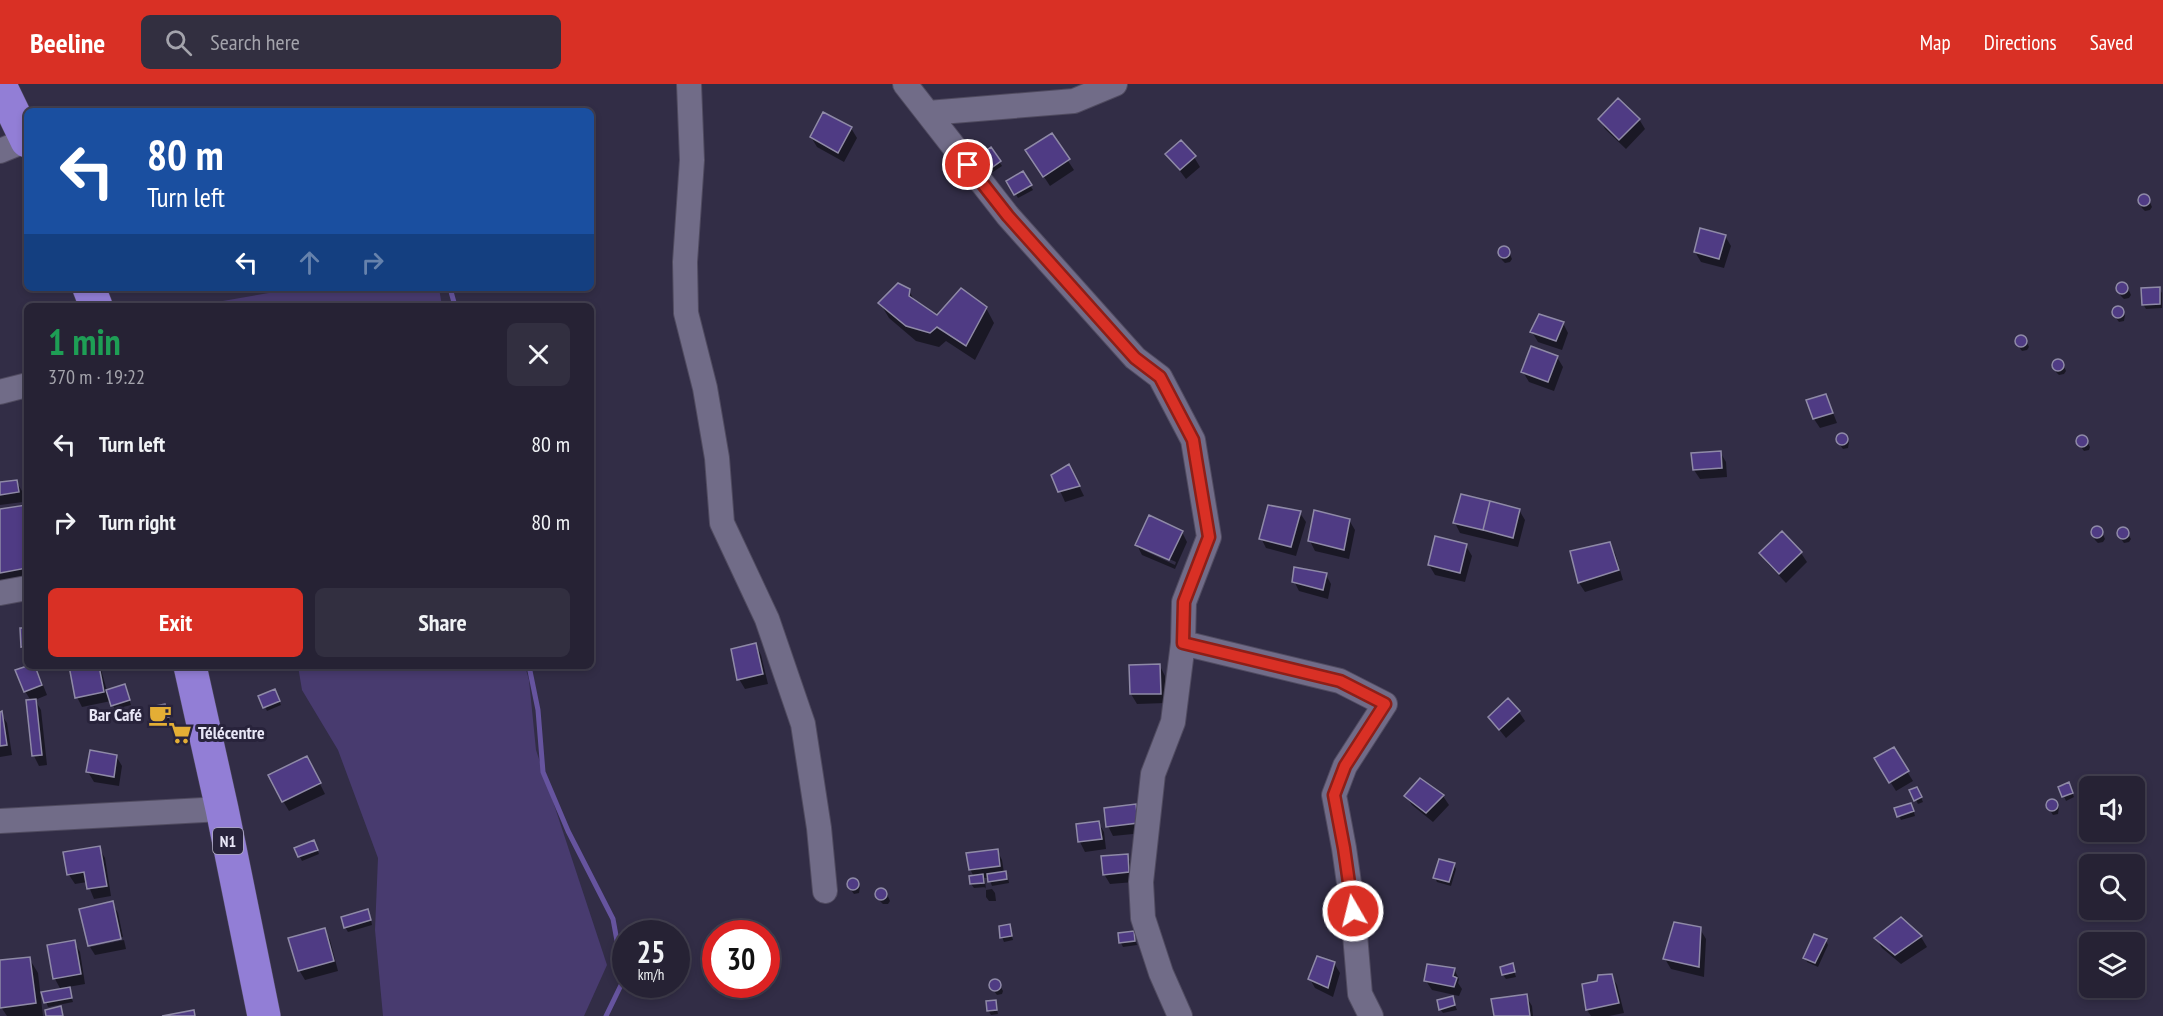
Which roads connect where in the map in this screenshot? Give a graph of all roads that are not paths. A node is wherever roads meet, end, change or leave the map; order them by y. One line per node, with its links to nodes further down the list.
1 (689, 84): 17 (street)
2 (905, 84): 5 (street)
3 (1115, 84): 5 (street)
4 (0, 85): 6 (highway)
5 (928, 113): 13 (street)
6 (24, 135)
7 (24, 142): 8 (street)
8 (0, 151)
9 (24, 386): 10 (street)
10 (0, 392)
11 (24, 589): 12 (street)
12 (0, 593)
13 (1183, 643): 19 (street); 20 (street)
14 (191, 669): 15 (highway, N1)
15 (222, 809): 16 (street); 18 (highway, N1)
16 (0, 821)
17 (825, 891)
18 (264, 1016)
19 (1180, 1016)
20 (1371, 1016)

